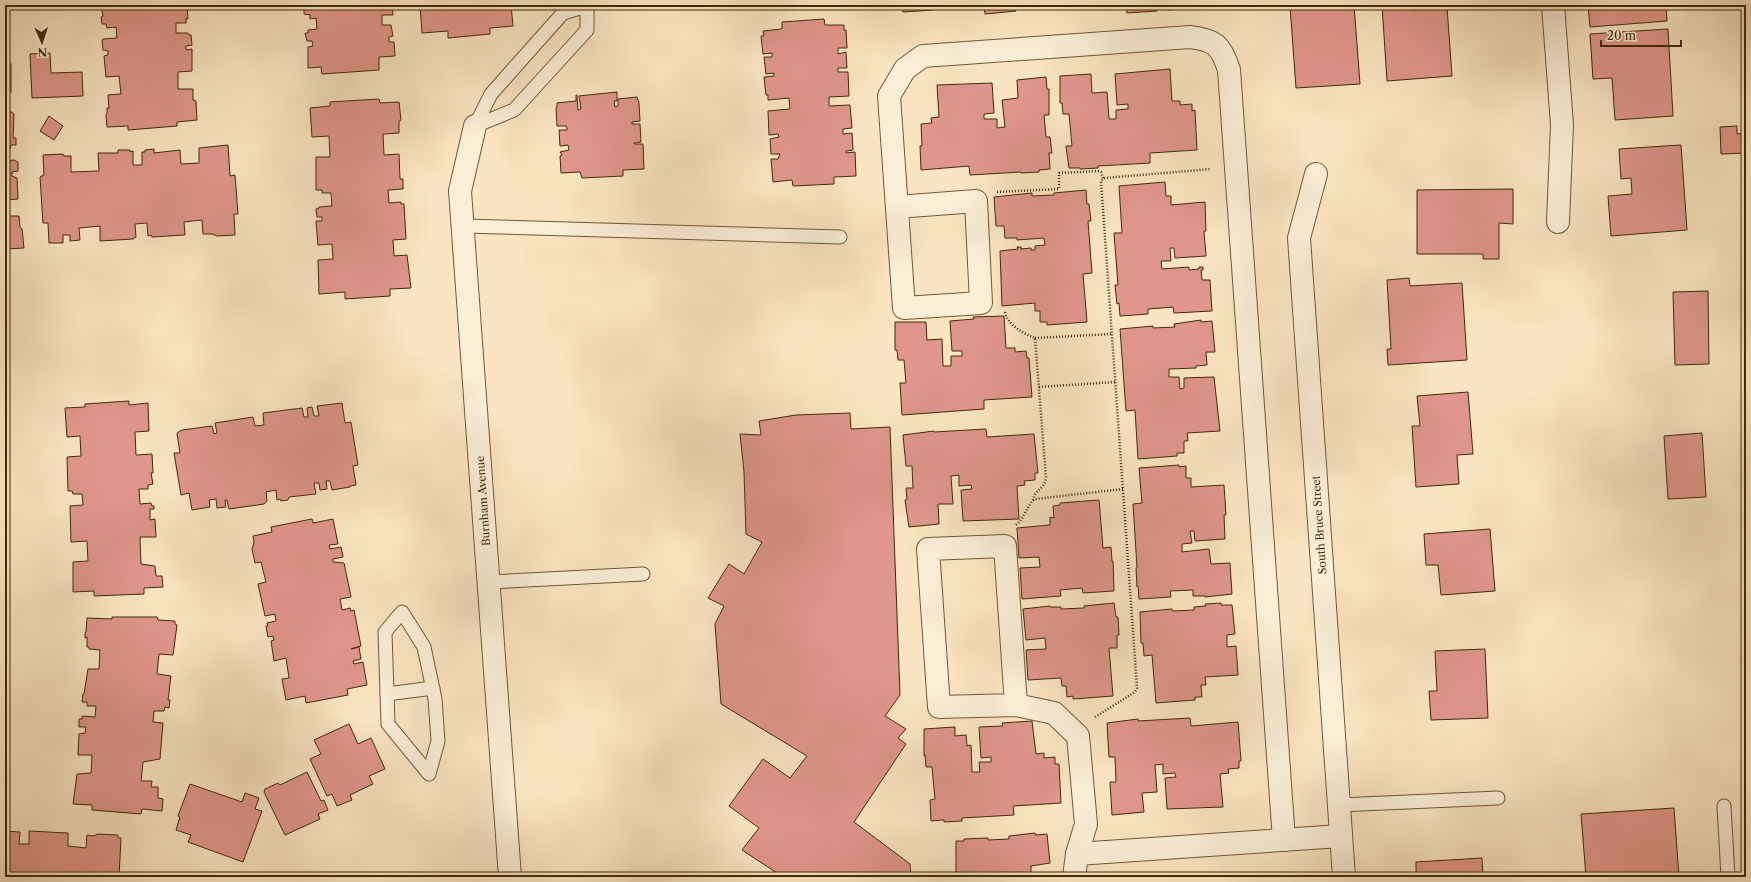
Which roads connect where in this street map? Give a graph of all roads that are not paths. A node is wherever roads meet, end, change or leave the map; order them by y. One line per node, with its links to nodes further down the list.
1 (1553, 5): 5 (street)
2 (475, 126): 2 (lane); 6 (street, Burnham Avenue)
3 (1316, 174): 14 (street, South Bruce Street)
4 (896, 207): 4 (street); 17 (street)
5 (1558, 222)
6 (463, 226): 7 (lane); 9 (street, Burnham Avenue)
7 (840, 237)
8 (643, 574): 9 (lane)
9 (489, 582): 19 (street, Burnham Avenue)
10 (433, 688): 11 (lane); 11 (lane); 11 (lane)
11 (387, 694)
12 (1016, 705): 12 (street); 18 (street)
13 (1498, 798): 14 (lane)
14 (1339, 805): 16 (street, South Bruce Street)
15 (1724, 806): 22 (lane)
16 (1341, 836): 17 (street); 21 (street, South Bruce Street)
17 (1284, 840): 18 (street)
18 (1077, 854): 20 (street)
19 (510, 877)
20 (1074, 877)
21 (1344, 877)
22 (1728, 877)

